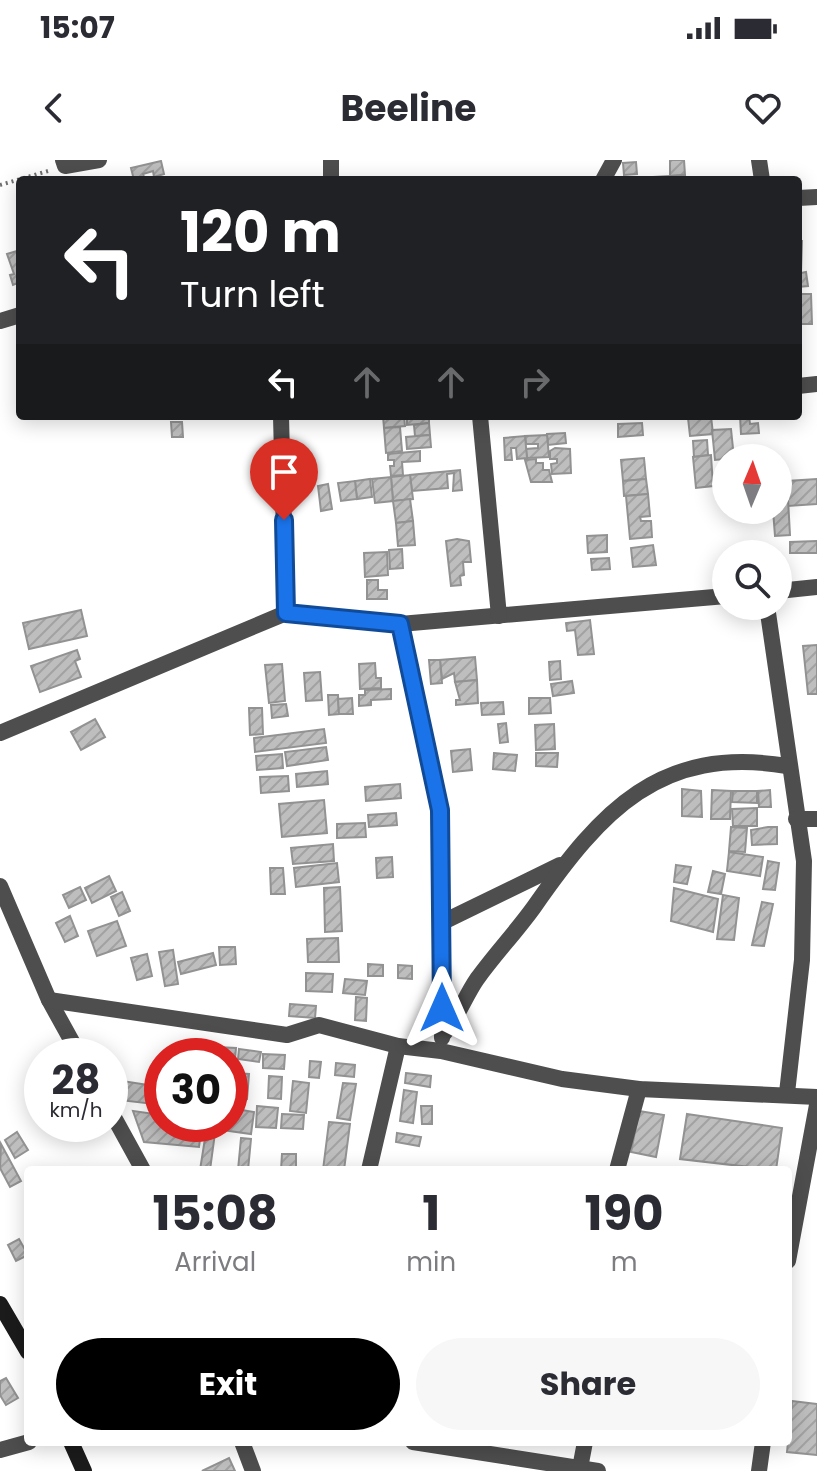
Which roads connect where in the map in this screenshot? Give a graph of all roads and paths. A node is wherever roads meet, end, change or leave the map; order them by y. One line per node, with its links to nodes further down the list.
1 (99, 160): 2 (street)
2 (64, 163): 3 (path)
3 (26, 176)
4 (281, 420): 9 (street)
5 (480, 420): 10 (street)
6 (817, 587): 7 (street)
7 (792, 590)
8 (712, 597): 10 (street)
9 (286, 613): 12 (street); 13 (street)
10 (499, 616): 12 (street)
11 (769, 620): 14 (street)
12 (400, 624): 19 (street)
13 (0, 733)
14 (787, 766): 15 (street); 17 (street)
15 (796, 819): 16 (street); 25 (street)
16 (817, 819)
17 (562, 864): 19 (street); 22 (street)
18 (0, 886): 20 (street)
19 (443, 922): 22 (street)
20 (49, 1000): 21 (street); 23 (street)
21 (70, 1038)
22 (441, 1044): 23 (street); 24 (street)
23 (398, 1046): 30 (street)
24 (639, 1089): 25 (street); 31 (street)
25 (787, 1093): 26 (street)
26 (817, 1097)
27 (817, 1105): 32 (street)
28 (128, 1142): 29 (street)
29 (141, 1166)
30 (370, 1166)
31 (618, 1166)
32 (792, 1239)
33 (0, 1304): 34 (main road)
34 (24, 1345)
35 (24, 1443): 42 (street)
36 (73, 1446): 46 (main road)
37 (244, 1446): 47 (street)
38 (435, 1446): 43 (street)
39 (521, 1446): 44 (street)
40 (584, 1446): 45 (street)
41 (762, 1446): 50 (street)
42 (0, 1450)
43 (473, 1453): 44 (street); 48 (street)
44 (516, 1459): 45 (street)
45 (580, 1468): 49 (street)
46 (84, 1471)
47 (253, 1471)
48 (471, 1471)
49 (598, 1471)
50 (759, 1471)

